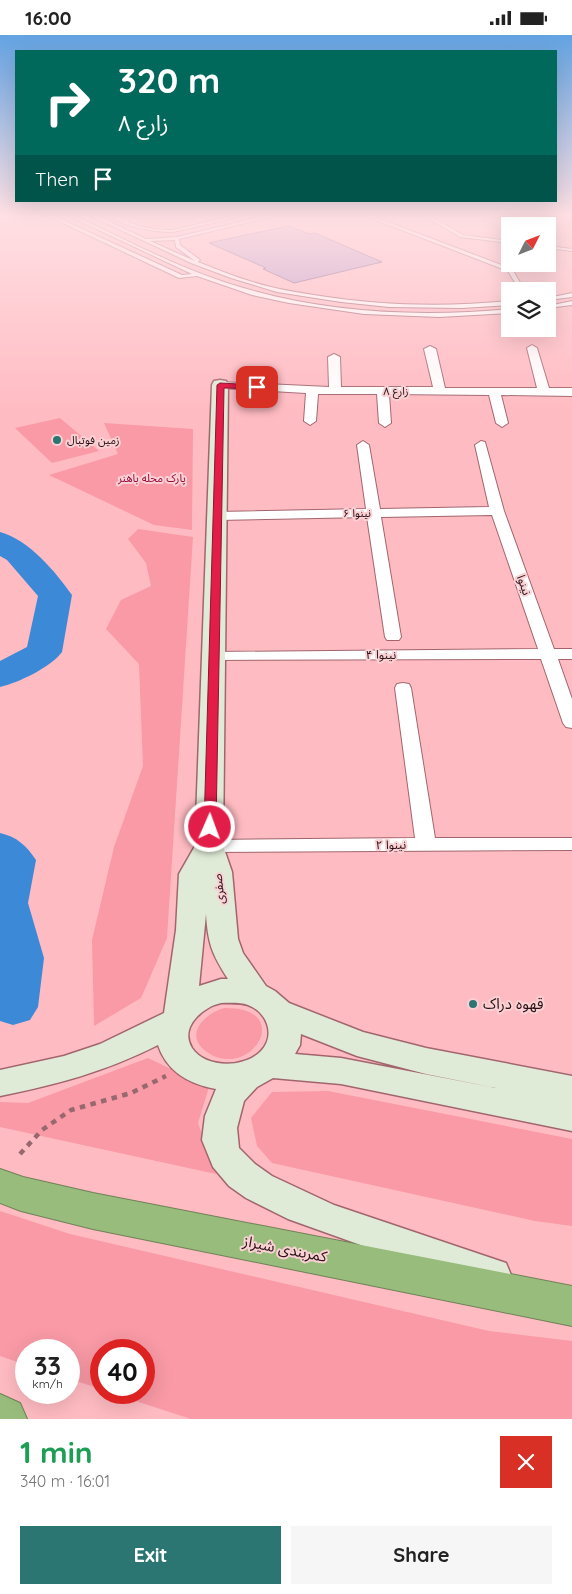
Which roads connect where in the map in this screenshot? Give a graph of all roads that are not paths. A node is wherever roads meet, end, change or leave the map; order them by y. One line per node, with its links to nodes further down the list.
1 (218, 281): 8 (lane)
2 (246, 281): 5 (lane)
3 (572, 295): 4 (lane)
4 (556, 298)
5 (501, 303)
6 (572, 303): 7 (lane)
7 (556, 306)
8 (501, 312)
9 (430, 349): 16 (street)
10 (532, 349): 18 (street)
11 (334, 357): 14 (street)
12 (220, 385): 13 (street, ۸ زارع); 27 (street, صفری)
13 (312, 390): 14 (street, ۸ زارع); 20 (street)
14 (335, 390): 15 (street, ۸ زارع)
15 (383, 391): 16 (street, ۸ زارع); 21 (street)
16 (440, 391): 17 (street, ۸ زارع)
17 (494, 391): 18 (street, ۸ زارع); 22 (street)
18 (544, 391): 19 (street, ۸ زارع)
19 (572, 392)
20 (310, 421)
21 (385, 423)
22 (502, 423)
23 (363, 445): 26 (street)
24 (481, 445): 25 (street, نینوا)
25 (497, 511): 26 (street, ۶ نینوا); 29 (street, نینوا)
26 (374, 513): 27 (street, ۶ نینوا); 28 (street)
27 (217, 516): 31 (street, صفری)
28 (393, 637)
29 (548, 654): 30 (street, ۴ نینوا); 31 (street, ۴ نینوا); 33 (street, نینوا)
30 (572, 654)
31 (214, 657): 36 (street, صفری)
32 (403, 688): 34 (street)
33 (572, 723)
34 (426, 844): 35 (street, ۲ نینوا); 36 (street, ۲ نینوا)
35 (572, 844)
36 (209, 846): 37 (street, صفری); 38 (street)
37 (267, 1004): 38 (street); 39 (street); 41 (street)
38 (177, 1018): 39 (street); 40 (street)
39 (259, 1069): 42 (street); 44 (street)
40 (0, 1083)
41 (572, 1090)
42 (572, 1117)
43 (10, 1170): 44 (highway, کمربندی شیراز)
44 (572, 1305)
45 (0, 1417): 46 (highway)
46 (4, 1419)

